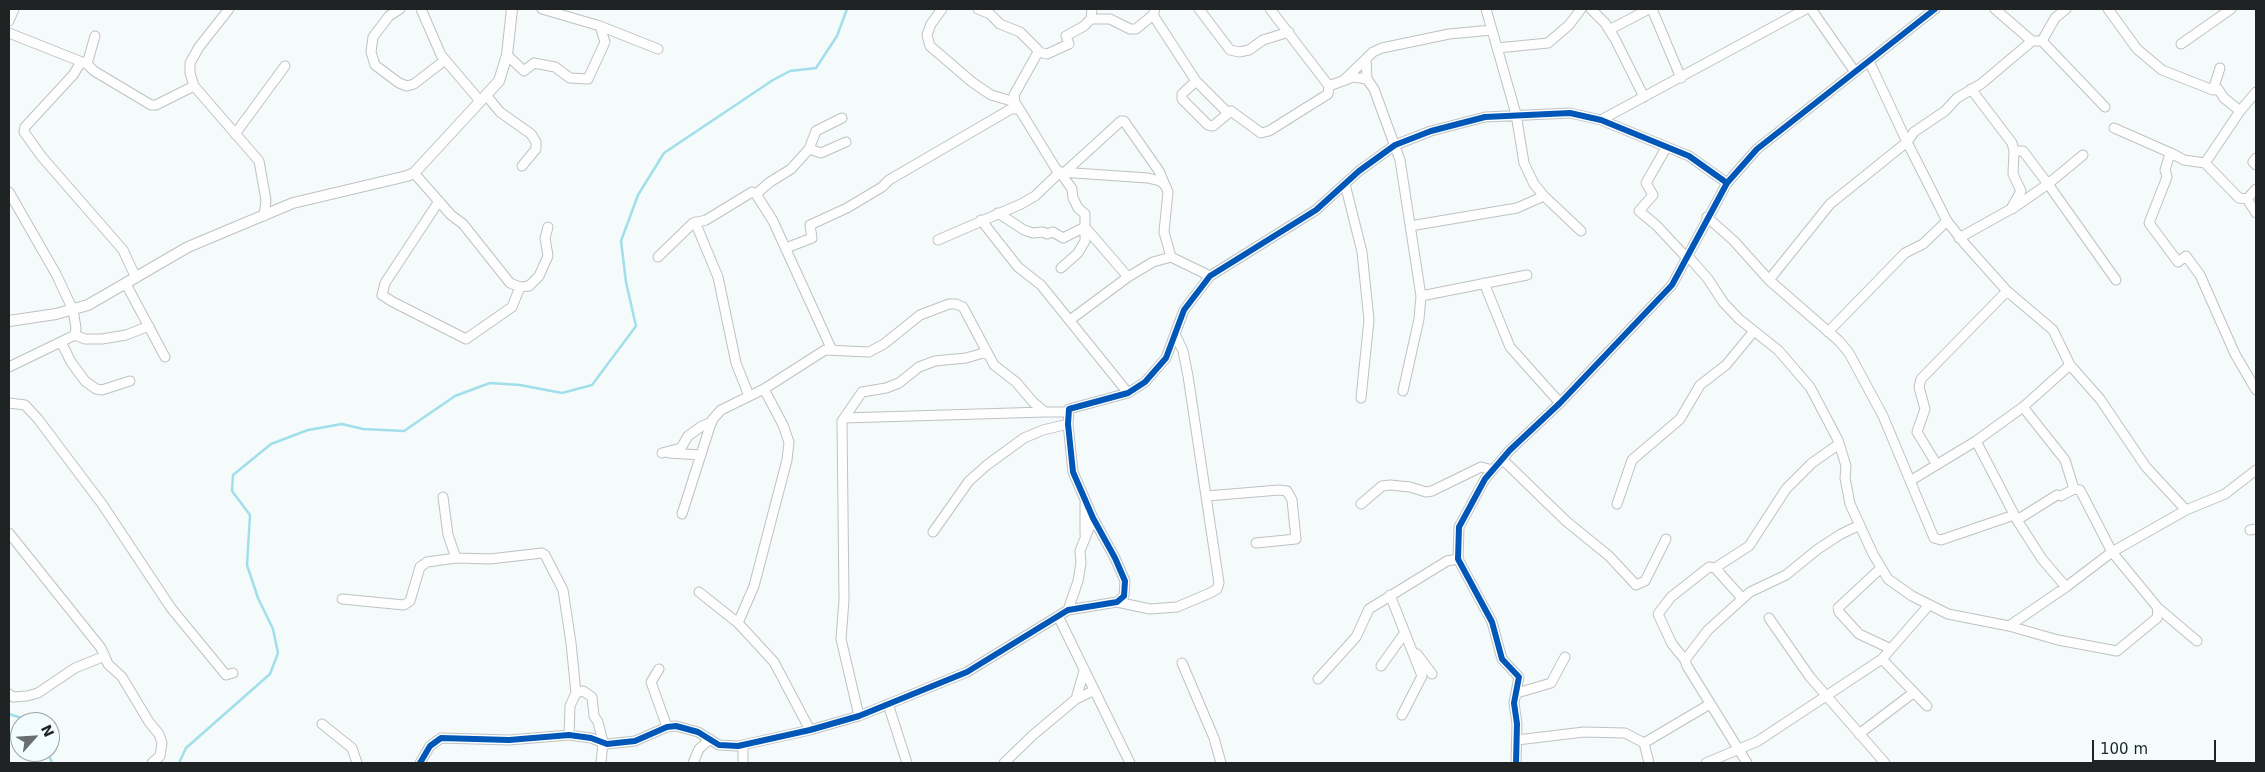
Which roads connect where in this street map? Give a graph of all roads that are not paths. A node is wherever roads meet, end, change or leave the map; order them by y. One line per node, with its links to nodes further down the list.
1 (14, 9): 25 (street)
2 (229, 9): 50 (street)
3 (400, 9): 40 (street)
4 (421, 9): 40 (street)
5 (512, 9): 38 (street)
6 (542, 9): 26 (street)
7 (942, 9): 57 (street)
8 (978, 9): 37 (street)
9 (1092, 9): 24 (street)
10 (1199, 9): 29 (street)
11 (1270, 9): 29 (street)
12 (1486, 9): 27 (street)
13 (1581, 9): 35 (street)
14 (1591, 9): 28 (street)
15 (1650, 9): 28 (street); 46 (street)
16 (1806, 9): 46 (street)
17 (1811, 9): 45 (street)
18 (1995, 9): 32 (street)
19 (2066, 9): 33 (street)
20 (2108, 9): 53 (street)
21 (2231, 9): 34 (street)
22 (1932, 10): 41 (street)
23 (1154, 12): 24 (street); 48 (street)
24 (1091, 19): 37 (street)
25 (9, 21)
26 (600, 26): 36 (street); 38 (street)
27 (1492, 30): 35 (street); 39 (street)
28 (1609, 30): 55 (street)
29 (1289, 32): 51 (street)
30 (9, 34): 42 (street)
31 (95, 36): 42 (street)
32 (2032, 41): 33 (street); 52 (street)
33 (2042, 41): 58 (street)
34 (2181, 44)
35 (1497, 48): 61 (street)
36 (658, 49)
37 (1038, 52): 57 (street)
38 (507, 55): 56 (street)
39 (1366, 59): 47 (street); 49 (street)
40 (446, 60): 56 (street)
41 (1869, 61): 45 (street); 67 (street)
42 (84, 63): 50 (street); 111 (street)
43 (285, 66): 65 (street)
44 (2220, 68): 53 (street)
45 (1856, 72): 80 (street)
46 (1681, 78): 55 (street)
47 (1367, 80): 49 (street); 68 (street)
48 (1196, 81): 60 (street); 60 (street)
49 (1343, 81): 51 (street)
50 (194, 86): 65 (street)
51 (1329, 86): 60 (street)
52 (1972, 89): 67 (street); 71 (street)
53 (2213, 90): 59 (street)
54 (2256, 92): 59 (street)
55 (1644, 97): 63 (street)
56 (483, 98): 77 (street); 79 (street)
57 (1016, 106): 78 (street); 104 (street)
58 (2105, 107)
59 (2240, 110): 75 (street)
60 (1227, 112)
61 (1516, 114): 63 (street); 68 (street); 87 (street)
62 (842, 118): 70 (street)
63 (1601, 120): 69 (street)
64 (2114, 128): 72 (street)
65 (236, 134): 93 (street)
66 (846, 142): 70 (street)
67 (1907, 142): 96 (street); 113 (street)
68 (1395, 145): 81 (street); 98 (street)
69 (1666, 148): 80 (street); 105 (street)
70 (809, 149): 86 (street)
71 (2014, 151): 82 (street); 90 (street)
72 (2173, 154): 75 (street); 136 (street)
73 (2083, 155): 82 (street)
74 (2256, 158): 76 (street)
75 (2205, 163): 88 (street)
76 (2256, 165)
77 (522, 166)
78 (1063, 172): 83 (street); 83 (street); 91 (street); 100 (street)
79 (414, 173): 89 (street); 93 (street)
80 (1727, 183): 94 (street)
81 (1345, 184): 110 (street); 140 (street)
82 (2048, 184): 90 (street); 114 (street)
83 (1165, 186): 107 (street)
84 (2256, 189): 88 (street)
85 (9, 192): 120 (street)
86 (756, 194): 97 (street); 104 (street)
87 (1544, 196): 98 (street); 101 (street)
88 (2247, 199): 92 (street)
89 (439, 202): 117 (street); 117 (street)
90 (2011, 209): 102 (street)
91 (998, 213): 95 (street); 100 (street)
92 (2256, 213)
93 (264, 216): 111 (street)
94 (1707, 217): 105 (street); 113 (street)
95 (981, 220): 103 (street); 121 (street)
96 (1947, 221): 102 (street); 125 (street)
97 (695, 222): 106 (street); 139 (street)
98 (1410, 226): 119 (street)
99 (548, 227): 117 (street)
100 (1085, 227): 108 (street); 112 (street)
101 (1581, 230)
102 (1959, 238): 118 (street)
103 (938, 240)
104 (786, 248): 129 (street)
105 (1687, 256): 124 (street); 142 (street)
106 (658, 257)
107 (1171, 257): 110 (street); 112 (street)
108 (1061, 268)
109 (1526, 275): 115 (street)
110 (1210, 276): 126 (street)
111 (136, 278): 116 (street)
112 (1128, 278): 121 (street)
113 (1769, 280): 125 (street)
114 (2116, 280)
115 (1484, 282): 119 (street); 142 (street)
116 (126, 284): 120 (street); 123 (street)
117 (520, 288)
118 (2007, 291): 132 (street); 153 (street)
119 (1422, 296): 137 (street)
120 (73, 310): 122 (street); 127 (street)
121 (1070, 320): 138 (street)
122 (9, 321)
123 (149, 326): 127 (street); 131 (street)
124 (1754, 332): 150 (street); 162 (street)
125 (1828, 332): 156 (street)
126 (1175, 334): 138 (street); 158 (street)
127 (75, 335): 128 (street)
128 (61, 342): 133 (street); 134 (street)
129 (831, 348): 130 (street); 135 (street)
130 (987, 352): 144 (street); 146 (street)
131 (165, 357)
132 (2070, 365): 143 (street); 163 (street)
133 (9, 367)
134 (130, 381)
135 (764, 388): 139 (street); 189 (street)
136 (2256, 390)
137 (1403, 391)
138 (1128, 393): 145 (street)
139 (749, 396): 147 (street)
140 (1361, 398)
141 (9, 403): 202 (street)
142 (1560, 403): 152 (street)
143 (2023, 407): 149 (street); 157 (street)
144 (1044, 412): 145 (street); 146 (street)
145 (1068, 412): 148 (street)
146 (844, 418): 216 (street)
147 (712, 422): 151 (street); 151 (street)
148 (1068, 424): 160 (street); 168 (street)
149 (1976, 441): 153 (street); 166 (street)
150 (1839, 444): 167 (street); 176 (street)
151 (701, 455): 164 (street)
152 (1502, 459): 154 (street); 171 (street)
153 (1936, 465): 156 (street)
154 (1493, 470): 161 (street); 175 (street)
155 (2256, 470): 163 (street)
156 (1910, 481): 166 (street)
157 (2074, 489): 166 (street); 173 (street)
158 (1207, 496): 172 (street); 183 (street)
159 (443, 497): 174 (street)
160 (1085, 499): 165 (street); 170 (street)
161 (1361, 504)
162 (1616, 504)
163 (2186, 510): 173 (street)
164 (682, 514)
165 (1093, 518): 170 (street); 183 (street)
166 (2016, 518): 178 (street)
167 (1860, 525): 177 (street); 181 (street)
168 (933, 532)
169 (9, 533): 194 (street)
170 (1085, 535): 186 (street)
171 (1666, 539)
172 (1256, 543)
173 (2112, 552): 178 (street); 185 (street)
174 (456, 558): 182 (street); 206 (street)
175 (1458, 559): 180 (street); 207 (street)
176 (1715, 568): 181 (street); 197 (street)
177 (1882, 568): 184 (street); 193 (street)
178 (2066, 586): 190 (street)
179 (699, 592): 189 (street)
180 (1390, 595): 191 (street); 204 (street)
181 (1742, 598): 197 (street)
182 (342, 599)
183 (1117, 602): 186 (street)
184 (1929, 605): 190 (street); 193 (street)
185 (2158, 608): 190 (street); 192 (street)
186 (1068, 610): 187 (street)
187 (1058, 616): 201 (street); 212 (street)
188 (1769, 618): 210 (street)
189 (738, 623): 219 (street)
190 (2009, 626)
191 (1406, 638): 199 (street); 203 (street); 215 (street)
192 (2197, 641)
193 (1889, 648): 196 (street)
194 (104, 656): 209 (street); 228 (street)
195 (1565, 657): 207 (street)
196 (1882, 659): 208 (street); 210 (street)
197 (1685, 660): 213 (street)
198 (1182, 663): 237 (street)
199 (1381, 666)
200 (659, 669): 218 (street)
201 (1084, 671): 205 (street); 211 (street)
202 (233, 673)
203 (1432, 674)
204 (1318, 679)
205 (1093, 691): 211 (street); 236 (street)
206 (576, 693): 221 (street); 224 (street)
207 (1517, 693): 223 (street)
208 (1913, 693): 214 (street); 220 (street)
209 (9, 694)
210 (1826, 697): 220 (street); 227 (street)
211 (1076, 699): 235 (street)
212 (888, 704): 216 (street); 234 (street)
213 (1710, 704): 225 (street); 227 (street)
214 (1927, 706)
215 (1402, 715)
216 (859, 716): 219 (street)
217 (322, 724): 229 (street)
218 (667, 727): 222 (street); 224 (street)
219 (810, 730): 226 (street)
220 (1859, 734): 242 (street)
221 (569, 735): 224 (street); 230 (street)
222 (710, 740): 226 (street); 232 (street)
223 (1516, 740): 225 (street); 238 (street)
224 (603, 742): 231 (street)
225 (1644, 743): 239 (street)
226 (743, 745): 233 (street)
227 (1739, 748): 240 (street); 241 (street)
228 (152, 763)
229 (357, 763)
230 (420, 763)
231 (601, 763)
232 (693, 763)
233 (744, 763)
234 (907, 763)
235 (1004, 763)
236 (1130, 763)
237 (1221, 763)
238 (1516, 763)
239 (1649, 763)
240 (1706, 763)
241 (1747, 763)
242 (1884, 763)

